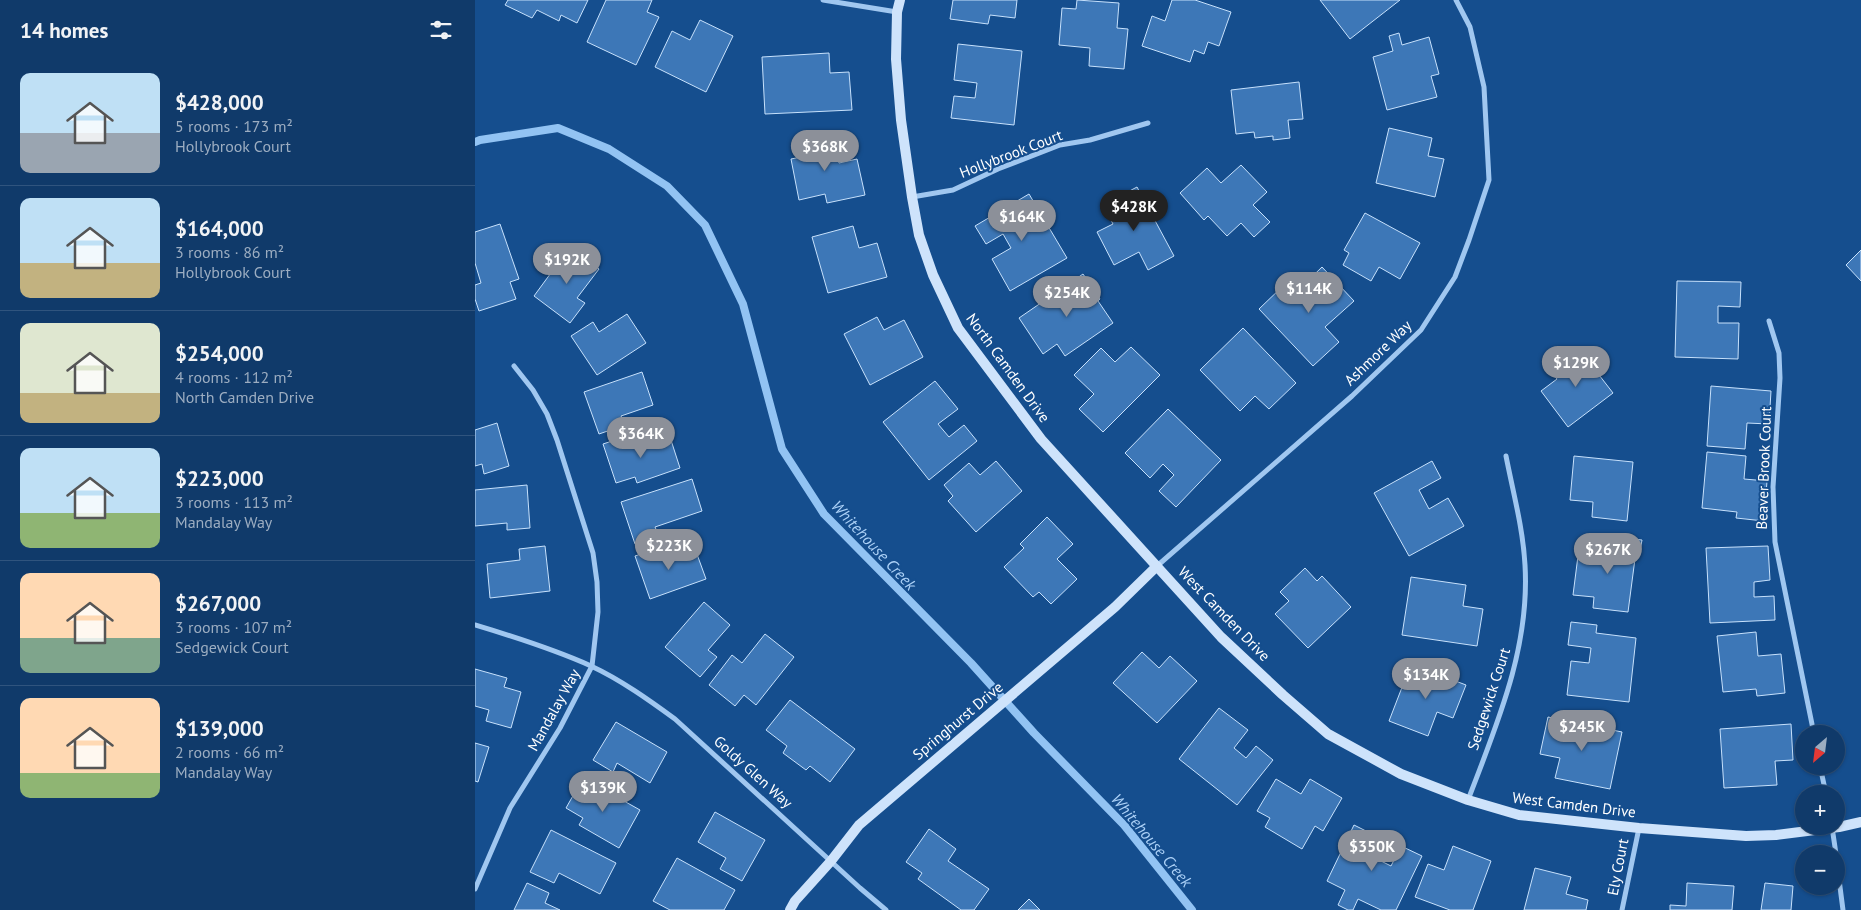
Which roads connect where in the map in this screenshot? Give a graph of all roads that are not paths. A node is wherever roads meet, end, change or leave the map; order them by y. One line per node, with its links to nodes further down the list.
1 (823, 0): 4 (street)
2 (899, 0): 4 (street, North Camden Drive)
3 (1456, 0): 10 (street, Ashmore Way)
4 (897, 12): 6 (street, North Camden Drive)
5 (1148, 123): 6 (street, Hollybrook Court)
6 (912, 197): 10 (street, North Camden Drive)
7 (1769, 322): 13 (street, Beaver Brook Court)
8 (514, 366): 12 (street, Mandalay Way)
9 (1506, 456): 14 (street, Sedgewick Court)
10 (1157, 566): 14 (street, West Camden Drive); 19 (street, Springhurst Drive)
11 (475, 625): 12 (street, Goldy Glen Way)
12 (592, 666): 19 (street, Goldy Glen Way); 20 (street, Mandalay Way)
13 (1811, 725)
14 (1468, 800): 17 (street, West Camden Drive)
15 (1861, 822): 16 (street, West Camden Drive)
16 (1845, 825)
17 (1639, 828): 18 (street, West Camden Drive); 24 (street, Ely Court)
18 (1795, 832)
19 (831, 861): 22 (street, Springhurst Drive); 23 (street, Goldy Glen Way)
20 (475, 889)
21 (1841, 895): 25 (street)
22 (790, 910)
23 (887, 910)
24 (1622, 910)
25 (1843, 910)

